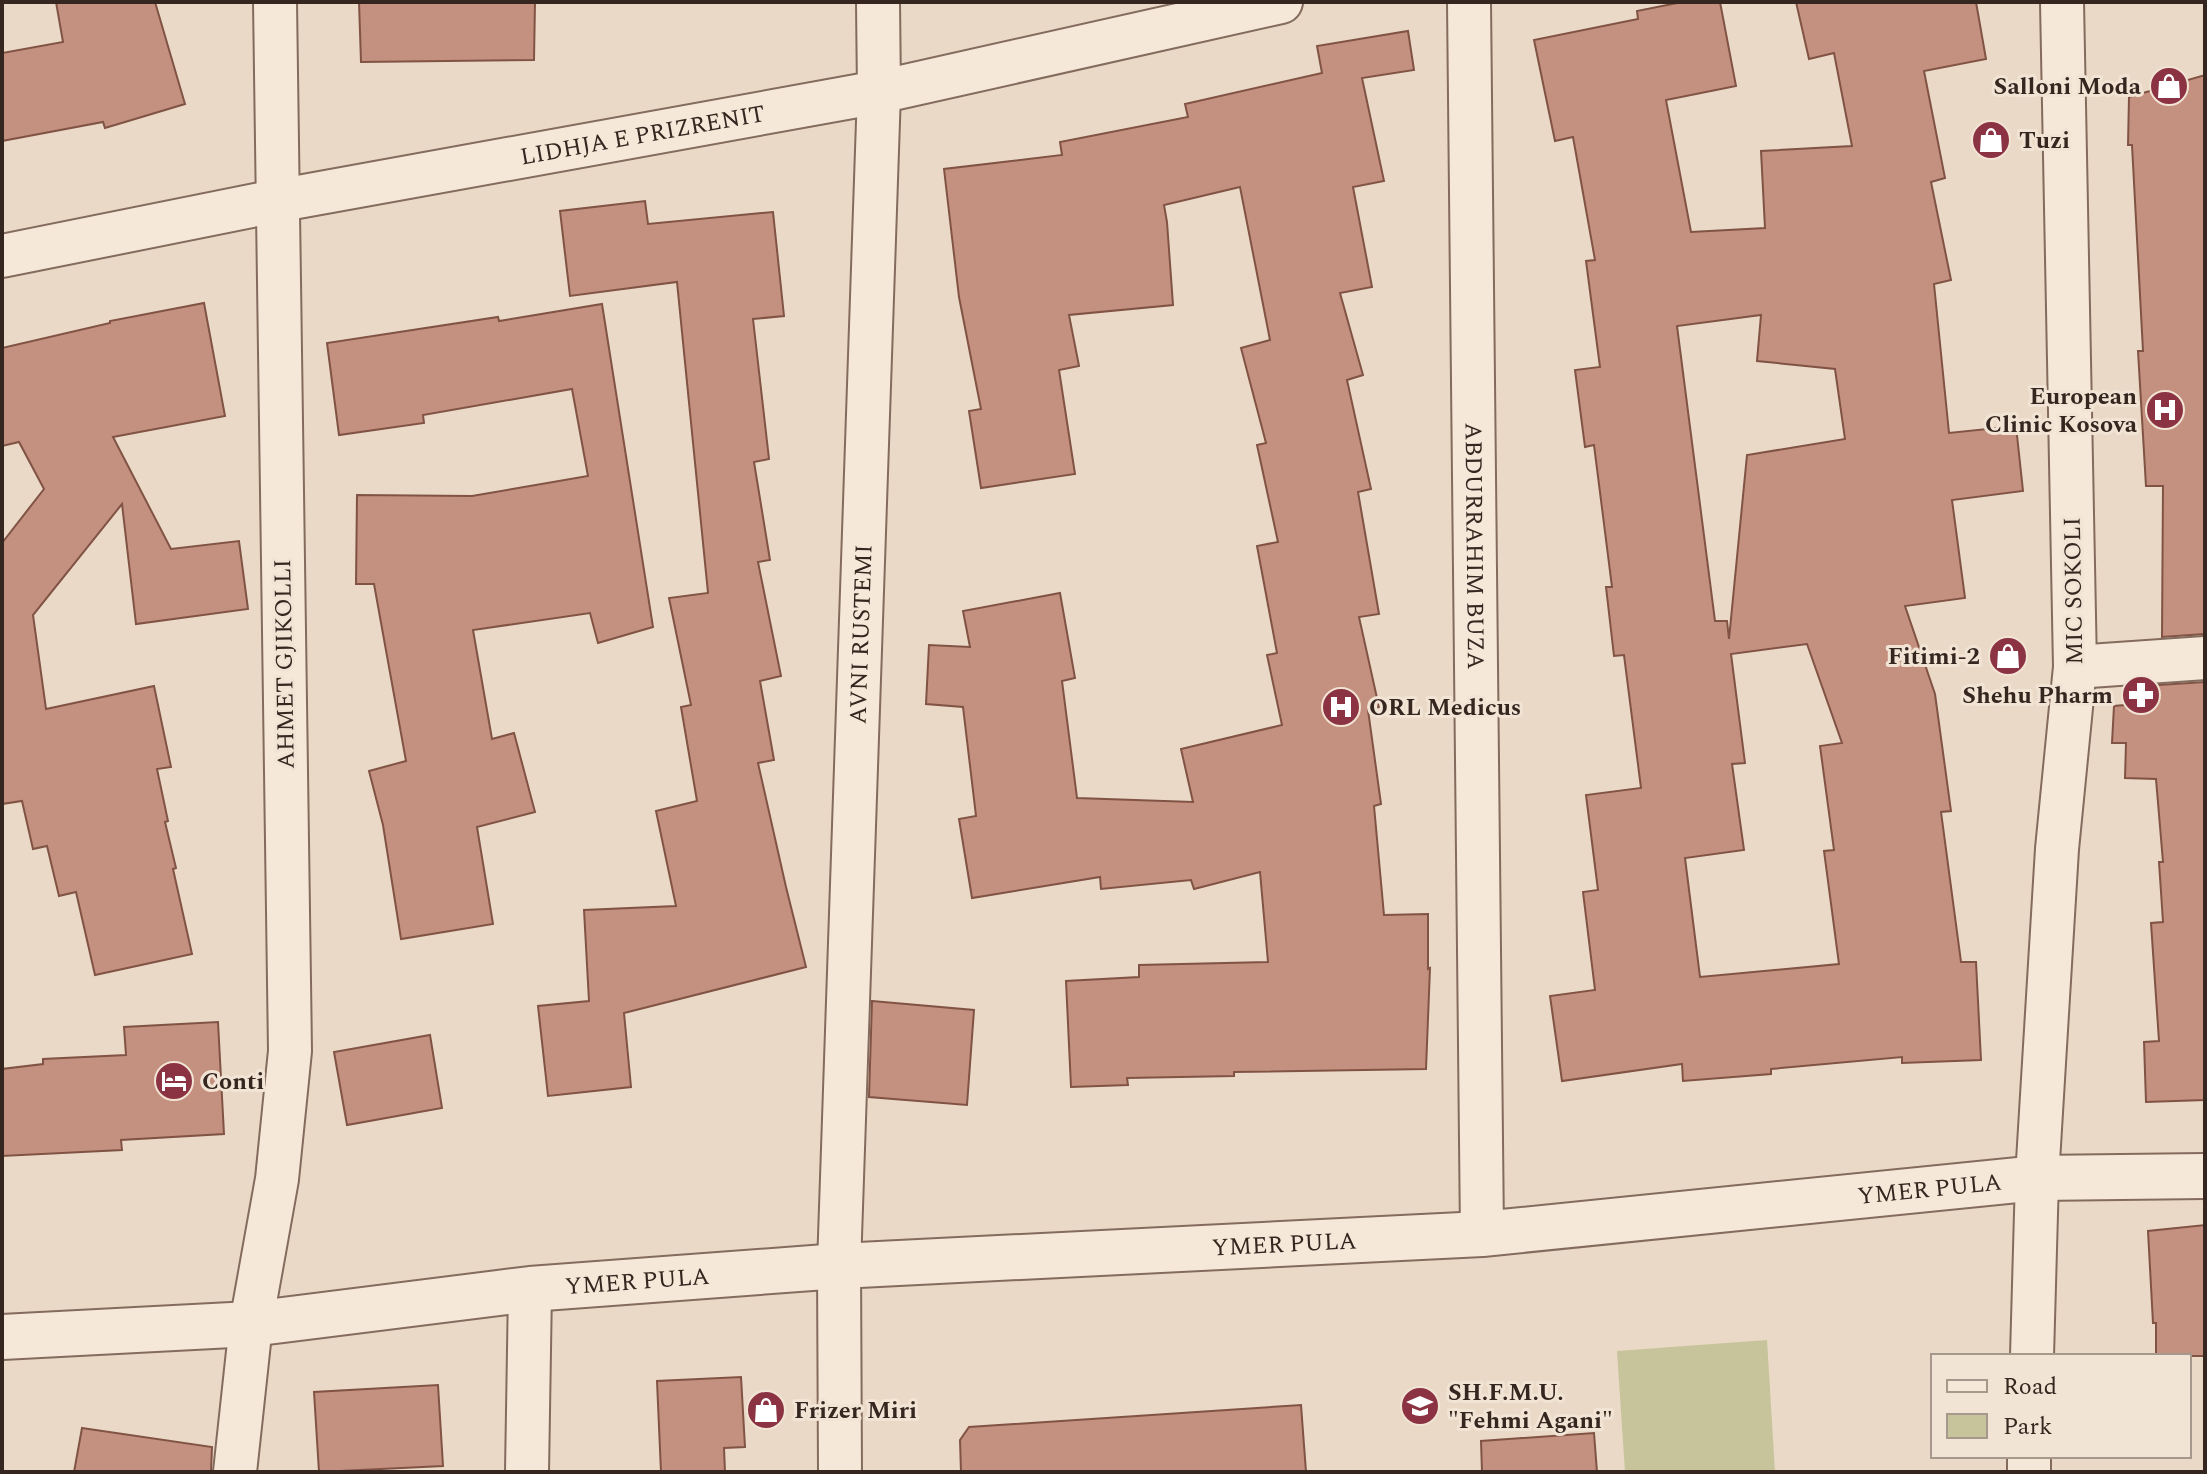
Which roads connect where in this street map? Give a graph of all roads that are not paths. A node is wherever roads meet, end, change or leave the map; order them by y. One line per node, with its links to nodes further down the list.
1 (275, 2): 7 (street, AHMET GJIKOLLI)
2 (878, 2): 6 (street, AVNI RUSTEMI)
3 (1281, 2): 6 (street, LIDHJA E PRIZRENIT)
4 (1469, 2): 13 (street, ABDURRAHIM BUZA)
5 (2062, 2): 10 (street, MIC SOKOLI)
6 (879, 92): 7 (street, LIDHJA E PRIZRENIT); 14 (street, AVNI RUSTEMI)
7 (276, 201): 8 (street, LIDHJA E PRIZRENIT); 16 (street, AHMET GJIKOLLI)
8 (2, 256)
9 (2205, 658): 10 (street)
10 (2075, 667): 12 (street, MIC SOKOLI)
11 (2205, 1176): 12 (street, YMER PULA)
12 (2037, 1178): 13 (street, YMER PULA); 18 (street, MIC SOKOLI)
13 (1482, 1234): 14 (street, YMER PULA)
14 (839, 1266): 15 (street, YMER PULA); 21 (street, AVNI RUSTEMI)
15 (530, 1289): 16 (street, YMER PULA); 20 (street, YMER PULA)
16 (251, 1324): 17 (street, YMER PULA); 19 (street, AHMET GJIKOLLI)
17 (2, 1337)
18 (2032, 1354)
19 (235, 1472)
20 (527, 1472)
21 (840, 1472)

